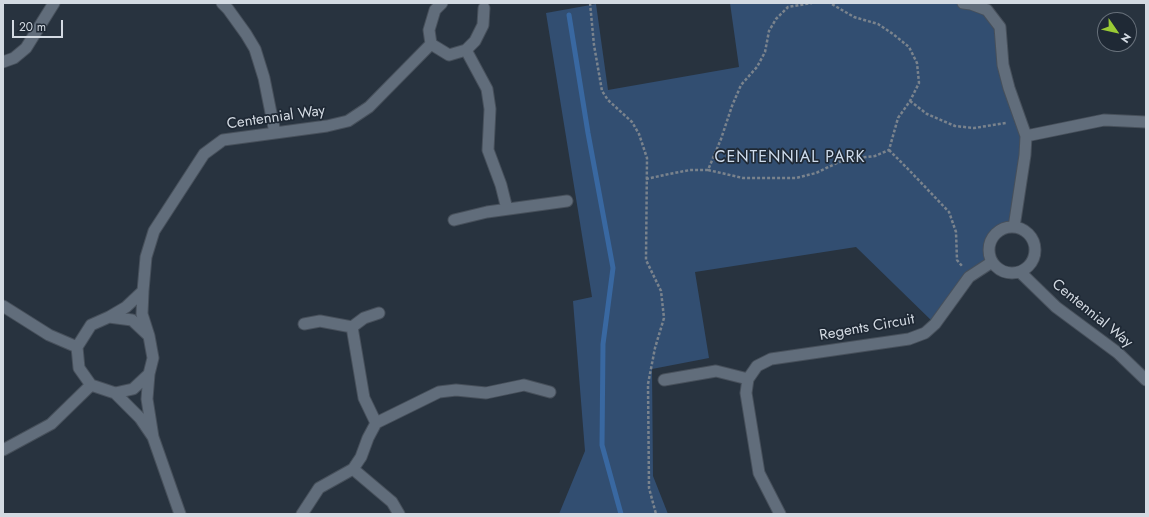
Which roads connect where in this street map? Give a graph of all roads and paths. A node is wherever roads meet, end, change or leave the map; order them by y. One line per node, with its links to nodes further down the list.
1 (54, 3): 12 (street)
2 (222, 3): 16 (street)
3 (442, 3): 10 (street)
4 (590, 3): 20 (path)
5 (812, 3): 19 (path)
6 (830, 3): 13 (path)
7 (963, 3): 9 (street)
8 (485, 5): 11 (street)
9 (990, 6): 14 (street)
10 (431, 44): 11 (street); 16 (street, Centennial Way)
11 (466, 50): 22 (street)
12 (3, 62)
13 (910, 101): 14 (path); 18 (path)
14 (1021, 119): 17 (street)
15 (1146, 122): 17 (street)
16 (274, 133): 28 (street, Centennial Way)
17 (1026, 136): 24 (street)
18 (889, 150): 19 (path); 27 (path)
19 (708, 170): 20 (path)
20 (646, 179): 50 (path)
21 (568, 201): 22 (street)
22 (507, 209): 23 (street)
23 (454, 220)
24 (1014, 227): 25 (street); 26 (street)
25 (992, 262): 26 (street); 27 (street, Regents Circuit)
26 (1020, 272): 39 (street, Centennial Way)
27 (970, 277): 37 (street, Regents Circuit)
28 (143, 291): 31 (street); 34 (street, Centennial Way)
29 (3, 306): 35 (street)
30 (379, 312): 33 (street)
31 (109, 317): 34 (street); 35 (street)
32 (304, 324): 33 (street)
33 (352, 327): 43 (street)
34 (149, 336): 36 (street, Centennial Way)
35 (78, 347): 40 (street)
36 (149, 374): 42 (street); 44 (street, Centennial Way)
37 (748, 379): 38 (street); 51 (street)
38 (664, 380)
39 (1146, 380)
40 (91, 385): 42 (street, Centennial Way); 45 (street)
41 (550, 392): 43 (street)
42 (115, 394): 44 (street, Centennial Way)
43 (376, 423): 46 (street)
44 (153, 437): 47 (street, Centennial Way)
45 (3, 450)
46 (354, 470): 48 (street); 49 (street)
47 (180, 514)
48 (302, 514)
49 (399, 514)
50 (656, 514)
51 (780, 514)

